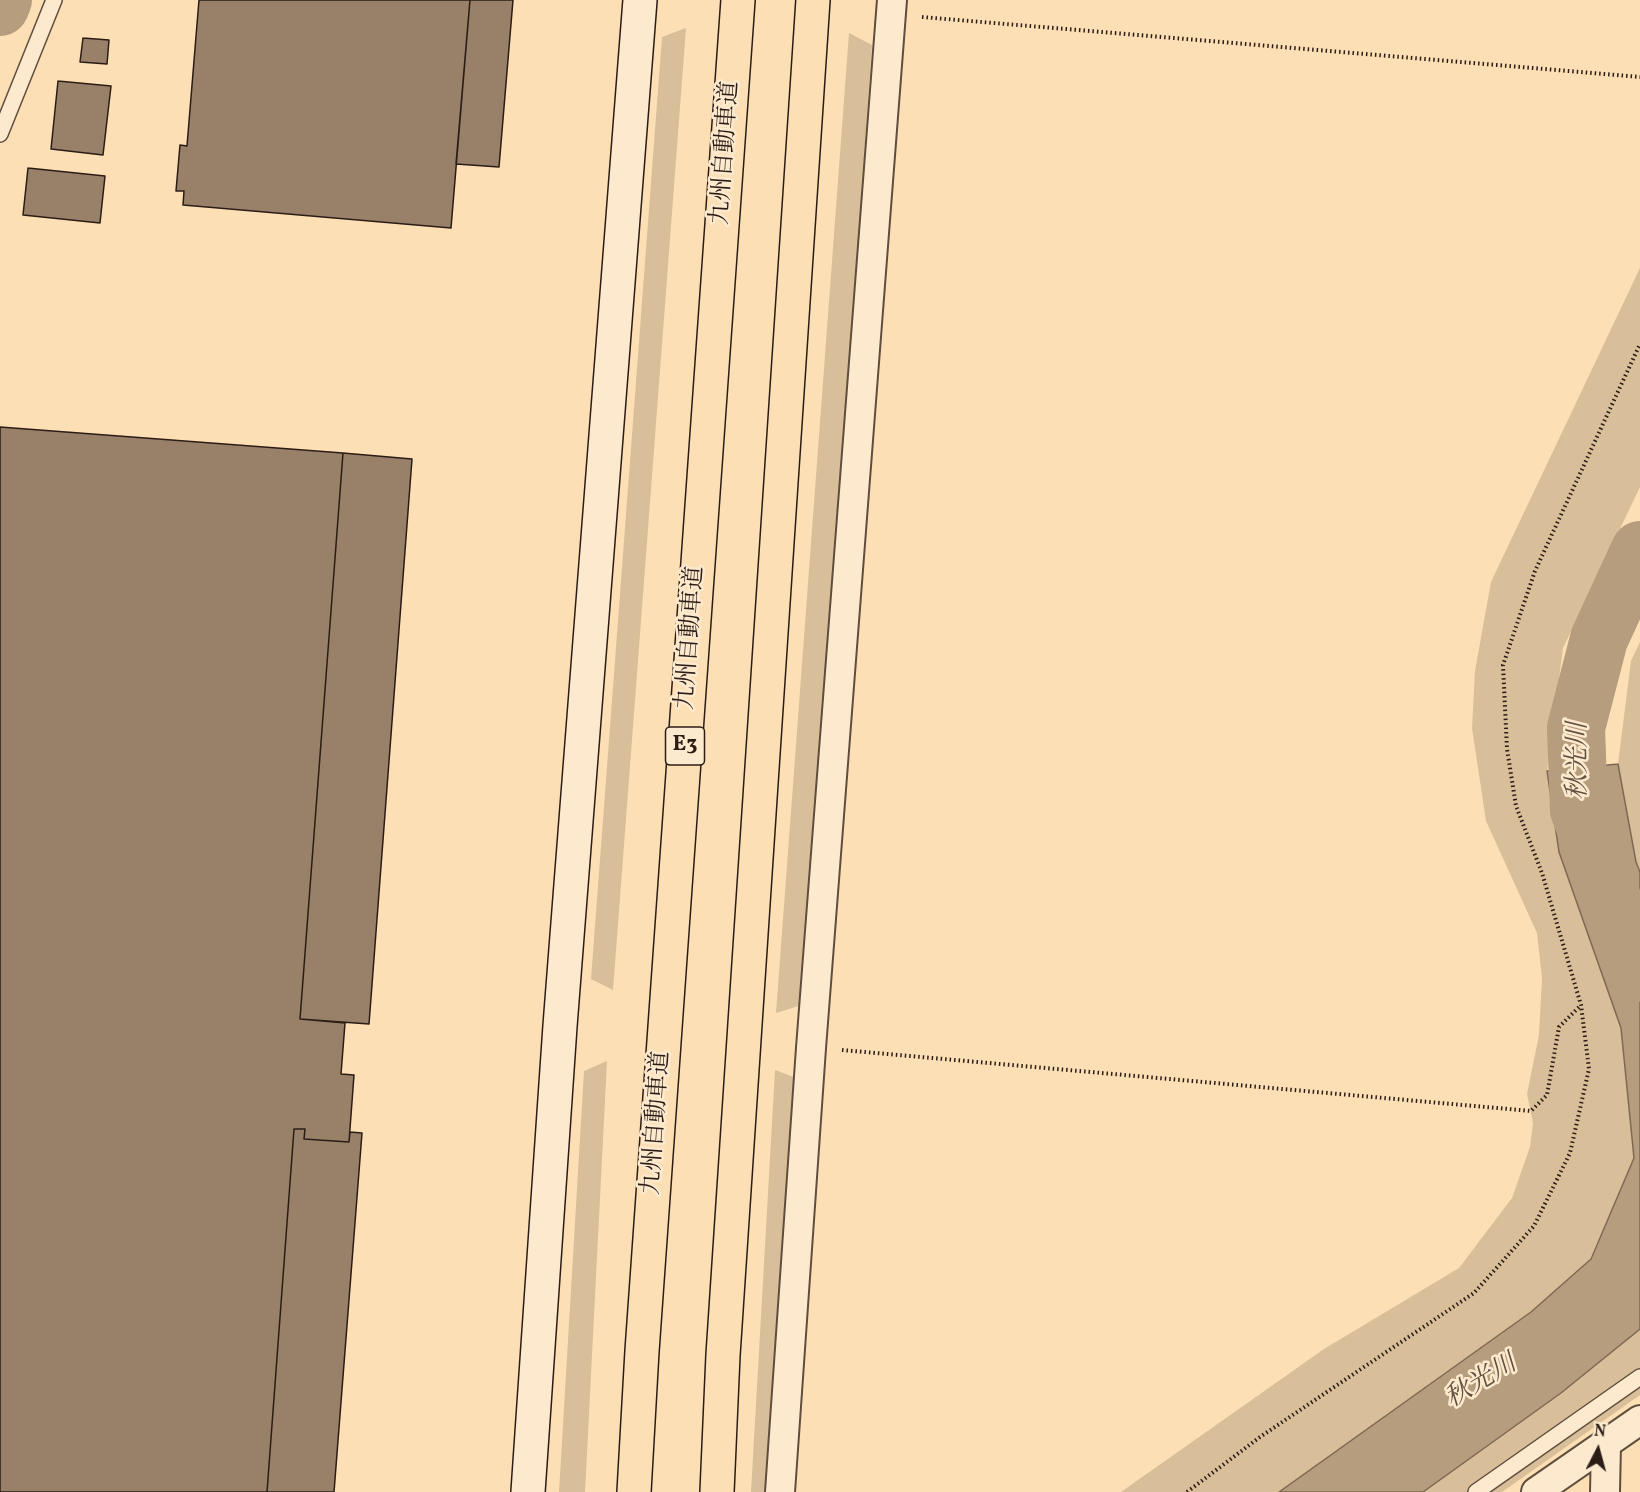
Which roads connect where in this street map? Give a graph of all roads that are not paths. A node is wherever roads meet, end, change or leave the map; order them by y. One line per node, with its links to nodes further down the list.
1 (54, 0): 6 (lane)
2 (640, 0): 10 (street)
3 (738, 0): 11 (highway, 九州自動車道 / E3)
4 (813, 0): 12 (highway)
5 (891, 7): 13 (street)
6 (0, 134)
7 (1640, 1377): 14 (lane)
8 (1640, 1419): 9 (street)
9 (1606, 1444): 15 (street); 16 (street)
10 (528, 1492)
11 (634, 1492)
12 (717, 1492)
13 (780, 1492)
14 (1476, 1492)
15 (1536, 1492)
16 (1605, 1492)

